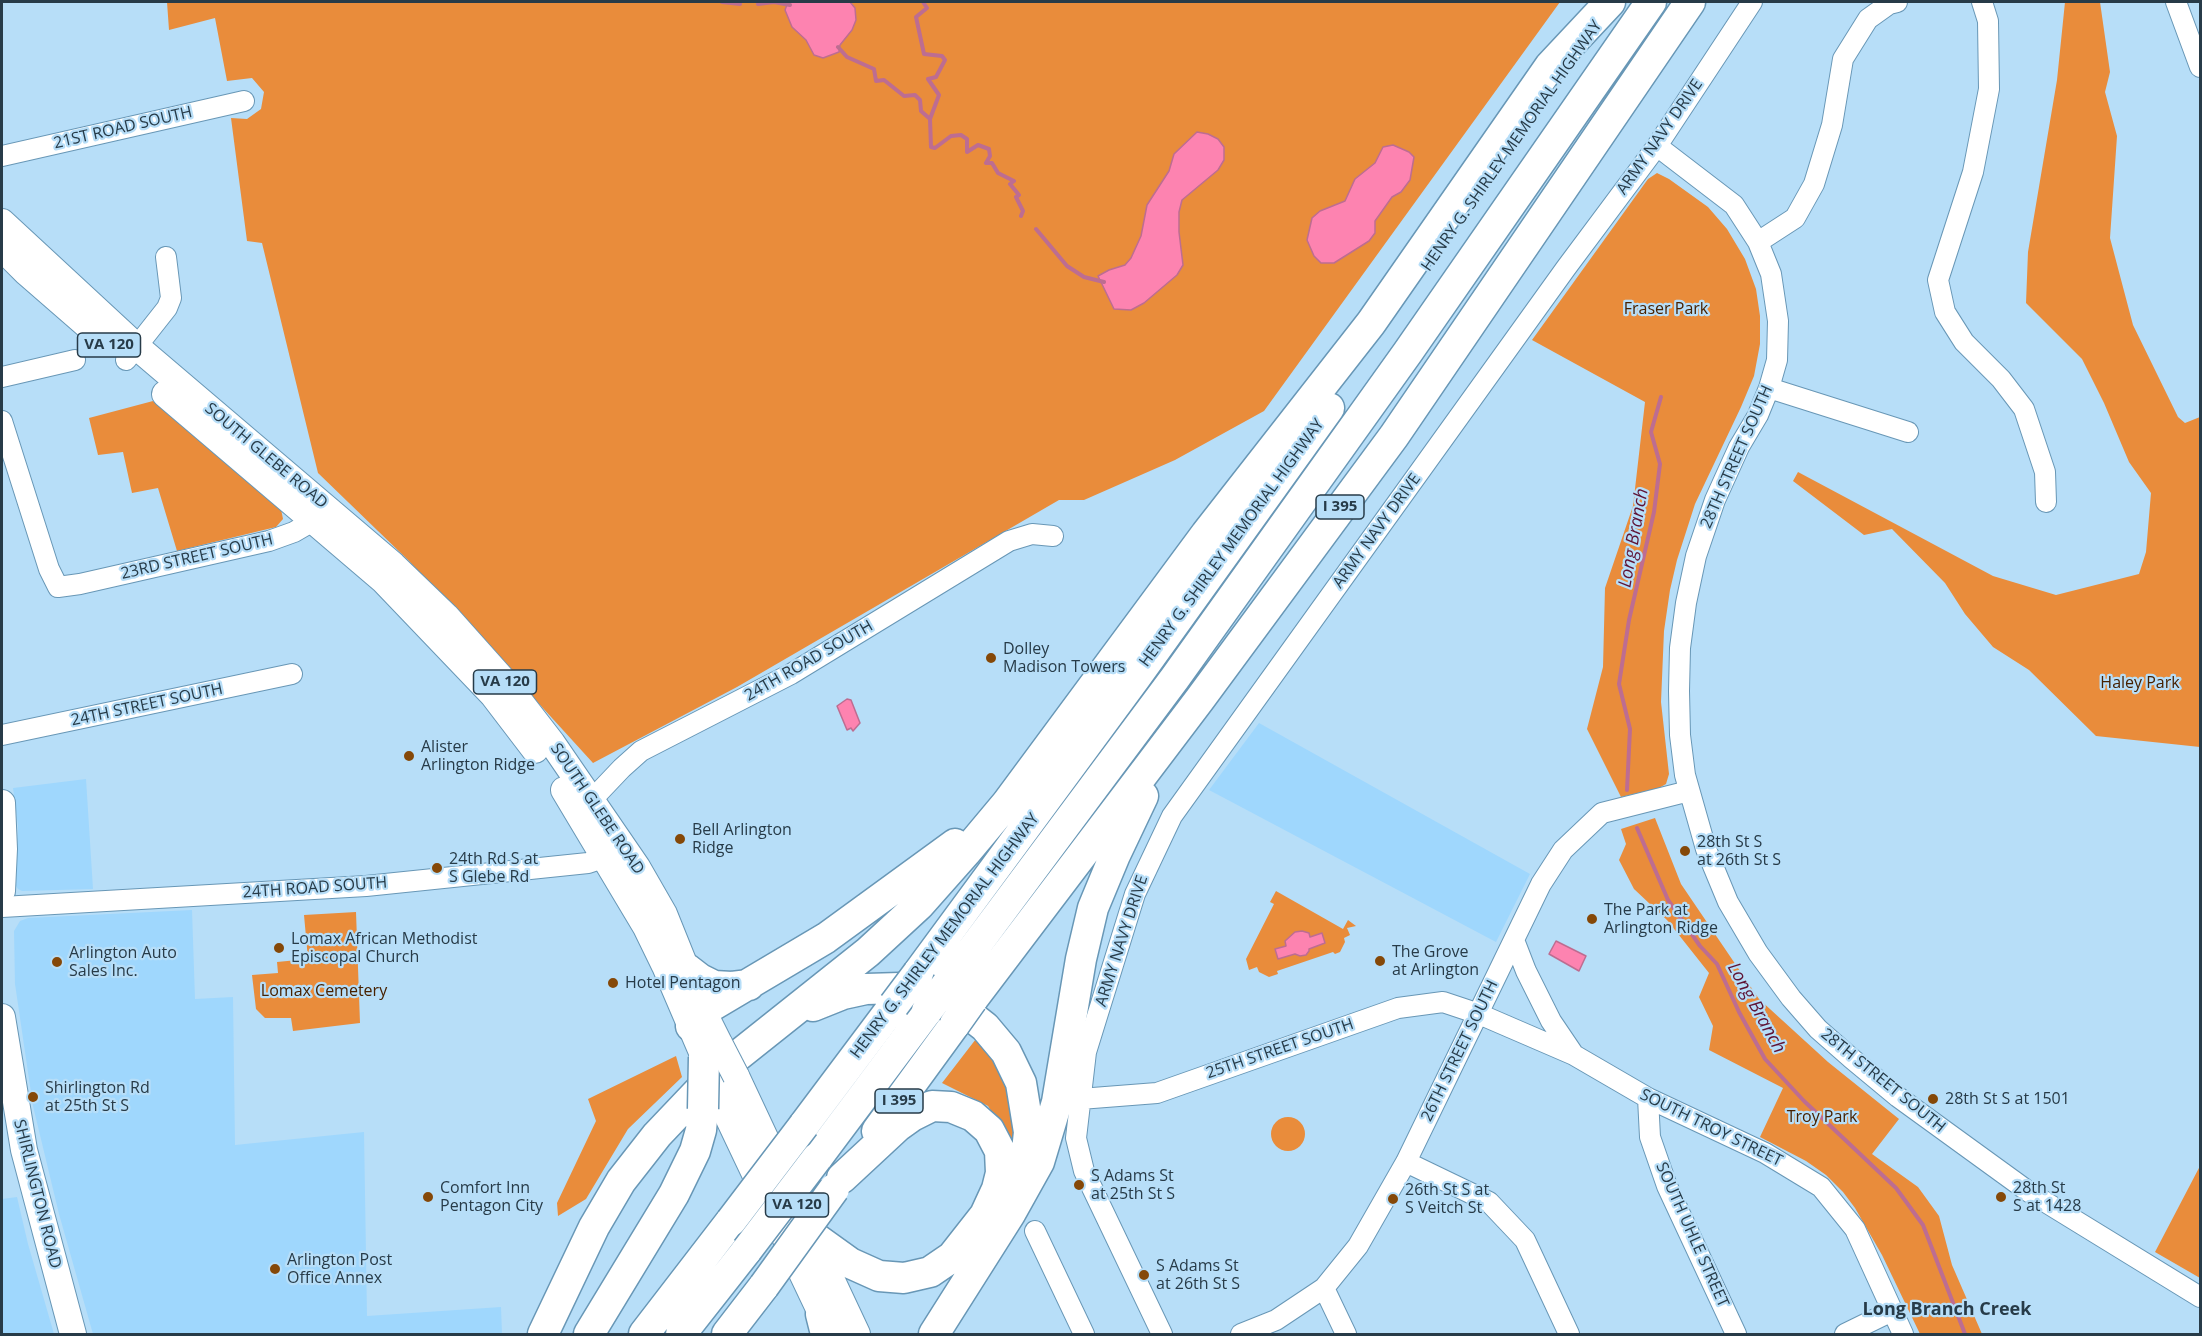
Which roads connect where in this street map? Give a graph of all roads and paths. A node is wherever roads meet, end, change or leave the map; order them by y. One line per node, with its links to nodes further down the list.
1 (1611, 2): 28 (highway); 62 (highway, HENRY G. SHIRLEY MEMORIAL HIGHWAY, bridge)
2 (1651, 2): 63 (highway, bridge)
3 (1690, 2): 27 (highway, I 395)
4 (1752, 2): 11 (street, ARMY NAVY DRIVE)
5 (1897, 2): 14 (street)
6 (1982, 2): 23 (street)
7 (2176, 2): 8 (street)
8 (2196, 50): 9 (street)
9 (2200, 68)
10 (244, 101): 12 (street, 21ST ROAD SOUTH)
11 (1657, 146): 14 (street, 28TH STREET SOUTH); 45 (street, ARMY NAVY DRIVE)
12 (2, 156)
13 (2, 222): 17 (main road, SOUTH GLEBE ROAD / VA 120)
14 (1758, 242): 20 (street, 28TH STREET SOUTH)
15 (2, 248): 17 (main road, SOUTH GLEBE ROAD / VA 120)
16 (166, 257): 17 (street)
17 (132, 354): 24 (main road, SOUTH GLEBE ROAD / VA 120)
18 (75, 360): 19 (street)
19 (2, 377)
20 (1769, 388): 22 (street); 30 (street, 28TH STREET SOUTH)
21 (2, 421): 24 (street, 23RD STREET SOUTH)
22 (1908, 432)
23 (2046, 502)
24 (322, 516): 32 (main road, SOUTH GLEBE ROAD / VA 120)
25 (1053, 536): 32 (street, 24TH ROAD SOUTH)
26 (292, 674): 29 (street, 24TH STREET SOUTH)
27 (1200, 699): 49 (highway, I 395); 50 (highway)
28 (1061, 729): 38 (highway); 42 (highway)
29 (2, 735)
30 (1689, 791): 36 (street, 26TH STREET SOUTH); 55 (street, 28TH STREET SOUTH)
31 (2, 803): 34 (main road)
32 (585, 806): 33 (main road, SOUTH GLEBE ROAD / VA 120)
33 (615, 852): 35 (street, 24TH ROAD SOUTH); 37 (main road, SOUTH GLEBE ROAD / VA 120); 41 (main road, SOUTH GLEBE ROAD / VA 120)
34 (2, 891)
35 (2, 907)
36 (1514, 940): 39 (street, 26TH STREET SOUTH); 44 (street)
37 (687, 969): 38 (highway); 41 (main road, SOUTH GLEBE ROAD / VA 120)
38 (749, 985): 41 (highway)
39 (1479, 1014): 44 (street, SOUTH TROY STREET); 45 (street, 25TH STREET SOUTH); 48 (street, 26TH STREET SOUTH)
40 (2, 1018): 59 (main road, SHIRLINGTON ROAD)
41 (697, 1018): 43 (main road, SOUTH GLEBE ROAD / VA 120)
42 (769, 1029): 50 (highway); 60 (highway)
43 (712, 1051): 47 (highway, bridge); 52 (main road, SOUTH GLEBE ROAD / VA 120, bridge)
44 (1574, 1055): 46 (street, SOUTH TROY STREET)
45 (1080, 1098): 69 (street, ARMY NAVY DRIVE)
46 (1648, 1098): 56 (street, SOUTH TROY STREET); 73 (street, SOUTH UHLE STREET)
47 (710, 1102): 58 (main road, VA 120); 61 (highway)
48 (1406, 1162): 54 (street, 26TH STREET SOUTH); 72 (street)
49 (838, 1183): 52 (highway); 53 (highway, I 395, bridge)
50 (1011, 1214): 67 (highway)
51 (1035, 1231): 68 (street)
52 (812, 1235): 66 (main road, SOUTH GLEBE ROAD / VA 120)
53 (764, 1286): 64 (highway, I 395); 65 (highway)
54 (1324, 1288): 57 (street, 26TH STREET SOUTH); 71 (street)
55 (2200, 1297)
56 (1892, 1311): 74 (street); 75 (street, SOUTH TROY STREET)
57 (1279, 1327): 70 (street, 26TH STREET SOUTH)
58 (826, 1328)
59 (73, 1335)
60 (543, 1335)
61 (590, 1335)
62 (644, 1335)
63 (681, 1335)
64 (727, 1335)
65 (740, 1335)
66 (857, 1335)
67 (934, 1335)
68 (1084, 1335)
69 (1162, 1335)
70 (1241, 1335)
71 (1346, 1335)
72 (1569, 1335)
73 (1736, 1335)
74 (1845, 1335)
75 (1903, 1335)

